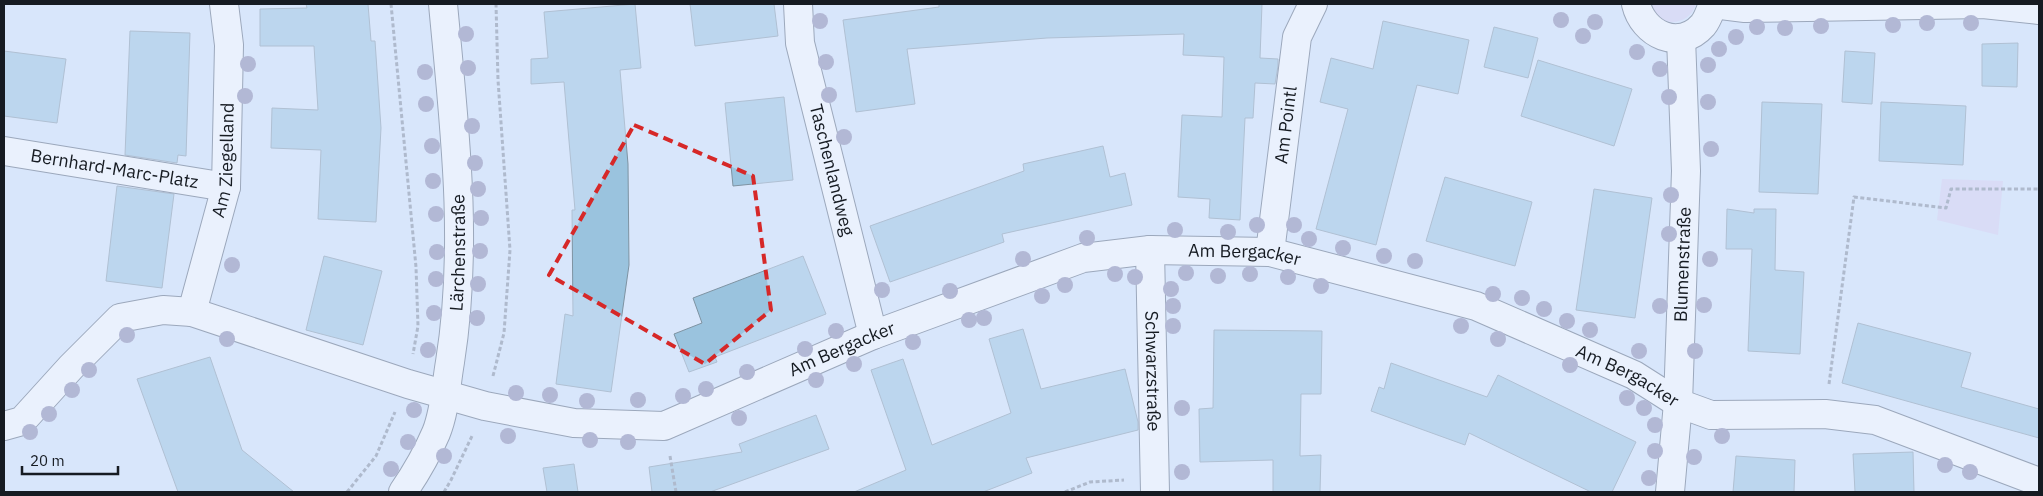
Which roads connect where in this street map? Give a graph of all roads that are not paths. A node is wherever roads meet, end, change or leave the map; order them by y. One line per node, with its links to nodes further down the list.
1 (224, 4): 10 (street, Am Ziegelland)
2 (443, 4): 15 (street, Lärchenstraße)
3 (798, 4): 14 (street, Taschenlandweg)
4 (1313, 4): 12 (street, Am Pointl)
5 (1636, 4): 8 (street)
6 (1713, 4): 7 (street); 8 (street)
7 (2039, 10)
8 (1681, 38): 16 (street, Blumenstraße)
9 (4, 151): 10 (street, Bernhard-Marc-Platz)
10 (226, 187): 13 (street, Am Ziegelland)
11 (1150, 250): 12 (street, Am Bergacker); 14 (street, Am Bergacker); 19 (street, Schwarzstraße)
12 (1270, 252): 16 (street, Am Bergacker)
13 (192, 312): 15 (street); 17 (street)
14 (873, 335): 15 (street, Am Bergacker)
15 (445, 394): 20 (street, Lärchenstraße)
16 (1678, 403): 18 (street, Am Bergacker); 21 (street, Blumenstraße)
17 (4, 426)
18 (2039, 482)
19 (1155, 486)
20 (403, 492)
21 (1670, 492)

